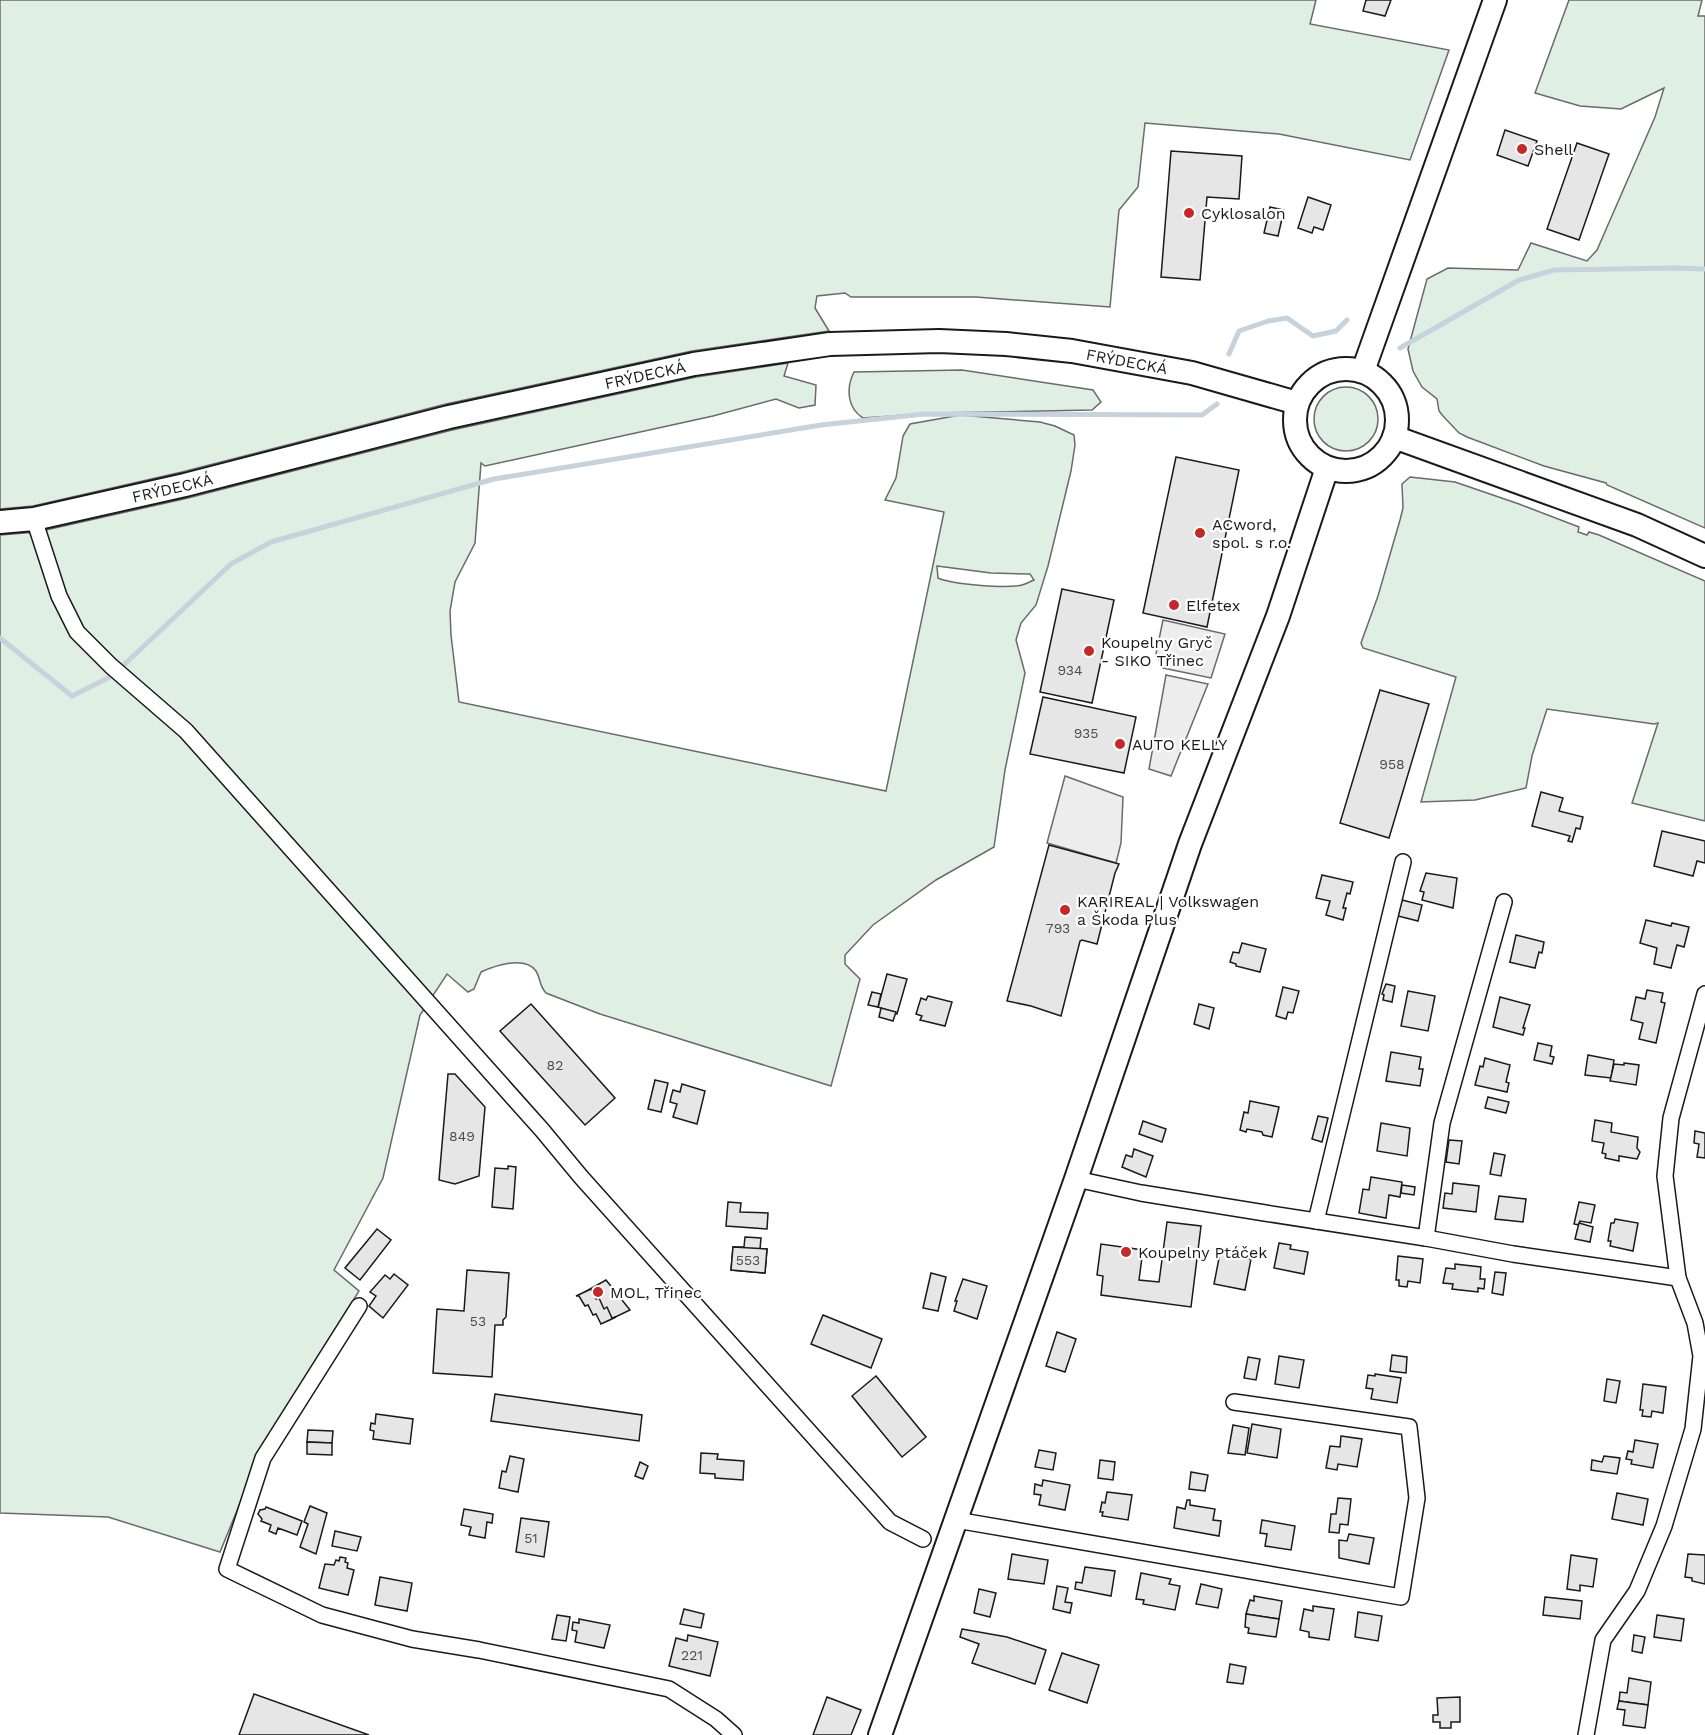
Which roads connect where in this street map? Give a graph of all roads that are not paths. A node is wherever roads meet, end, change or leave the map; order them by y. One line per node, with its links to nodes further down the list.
1 (1495, 0): 2 (main road)
2 (1363, 371): 3 (main road); 4 (main road)
3 (1297, 404): 5 (main road); 6 (main road, FRÝDECKÁ)
4 (1394, 437): 5 (main road); 8 (main road)
5 (1327, 468): 12 (main road)
6 (34, 519): 7 (main road, FRÝDECKÁ); 19 (street)
7 (0, 522)
8 (1705, 556)
9 (1403, 862): 13 (street)
10 (1504, 902): 14 (street)
11 (1705, 994): 15 (street)
12 (1076, 1179): 13 (street); 18 (main road)
13 (1316, 1221): 14 (street)
14 (1426, 1238): 15 (street)
15 (1678, 1278): 22 (street)
16 (359, 1306): 20 (street)
17 (1234, 1402): 18 (street)
18 (956, 1520): 21 (main road)
19 (923, 1539)
20 (734, 1735)
21 (880, 1735)
22 (1586, 1735)

